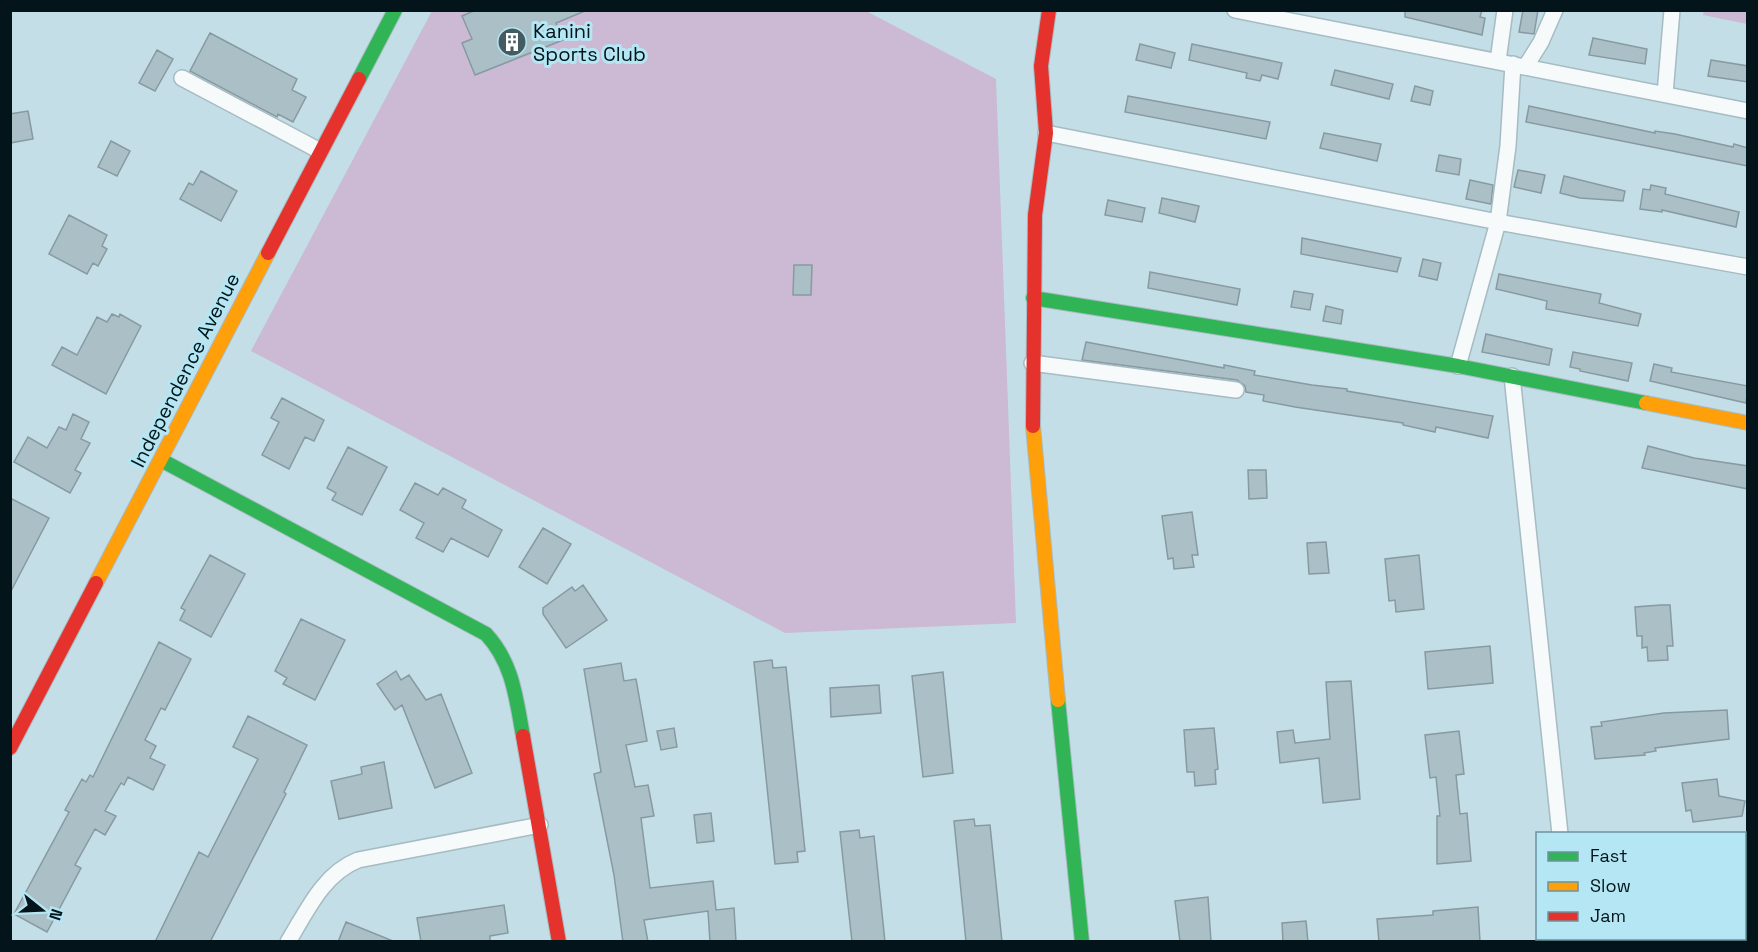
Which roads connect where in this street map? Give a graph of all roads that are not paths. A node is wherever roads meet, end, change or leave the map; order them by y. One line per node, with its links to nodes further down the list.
1 (395, 10): 12 (street, Independence Avenue)
2 (1049, 10): 11 (street)
3 (1235, 10): 7 (street)
4 (1505, 10): 7 (street)
5 (1555, 10): 7 (street)
6 (1672, 10): 9 (street)
7 (1512, 64): 9 (street); 13 (street)
8 (182, 78): 12 (street)
9 (1665, 94): 10 (street)
10 (1748, 111)
11 (1046, 133): 13 (street); 15 (street)
12 (321, 151): 21 (street, Independence Avenue)
13 (1498, 222): 14 (street); 17 (street)
14 (1748, 267)
15 (1033, 298): 16 (street); 17 (street)
16 (1032, 363): 19 (street); 27 (street)
17 (1458, 366): 18 (street)
18 (1512, 376): 20 (street); 24 (street)
19 (1236, 390)
20 (1748, 423)
21 (161, 460): 22 (street, Independence Avenue); 23 (street)
22 (10, 748)
23 (540, 825): 25 (street); 26 (street)
24 (1560, 832)
25 (288, 942)
26 (559, 942)
27 (1082, 942)

